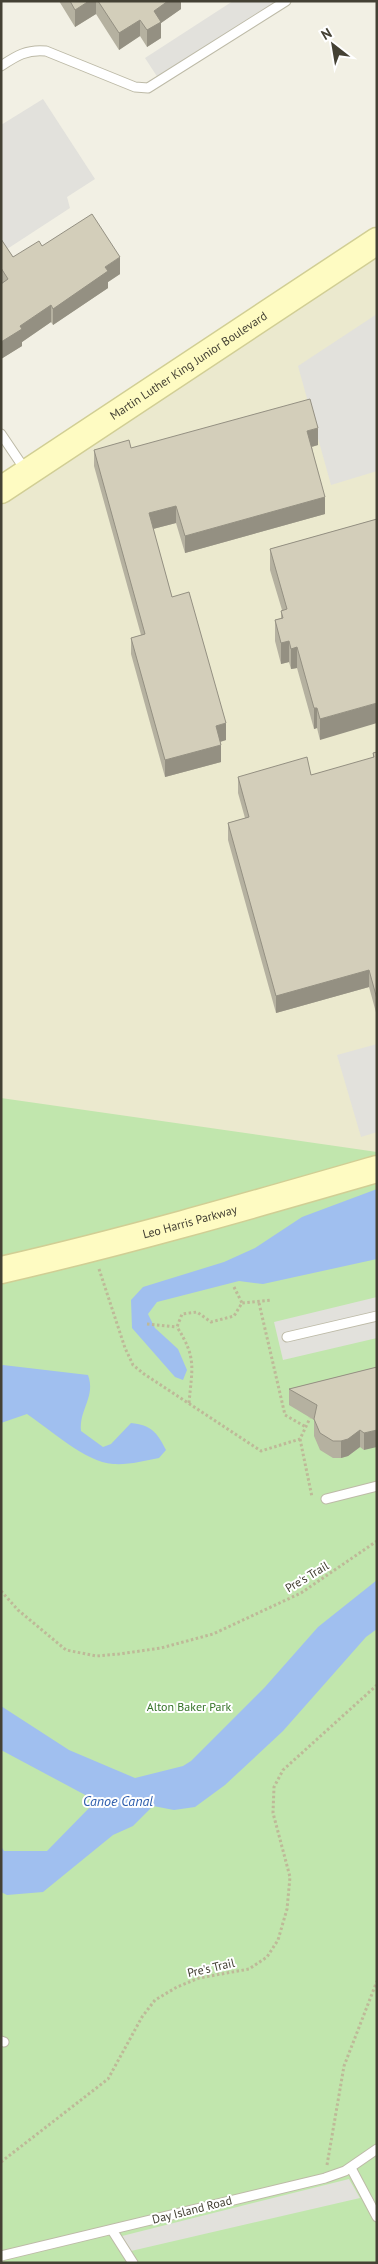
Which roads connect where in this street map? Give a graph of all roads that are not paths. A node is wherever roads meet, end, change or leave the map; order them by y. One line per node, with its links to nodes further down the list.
1 (286, 1): 2 (lane)
2 (1, 66)
3 (377, 241): 5 (main road, Martin Luther King Junior Boulevard)
4 (1, 434): 5 (lane)
5 (28, 473): 6 (main road, Martin Luther King Junior Boulevard)
6 (1, 490)
7 (377, 1169): 8 (main road, Leo Harris Parkway)
8 (1, 1270)
9 (377, 1316): 10 (lane)
10 (287, 1337)
11 (377, 1486): 12 (lane)
12 (326, 1499)
13 (377, 2149): 14 (lane, Day Island Road)
14 (350, 2168): 15 (lane); 16 (lane, Day Island Road)
15 (377, 2217)
16 (112, 2230): 17 (lane, Day Island Road); 18 (lane)
17 (3, 2258)
18 (133, 2263)

